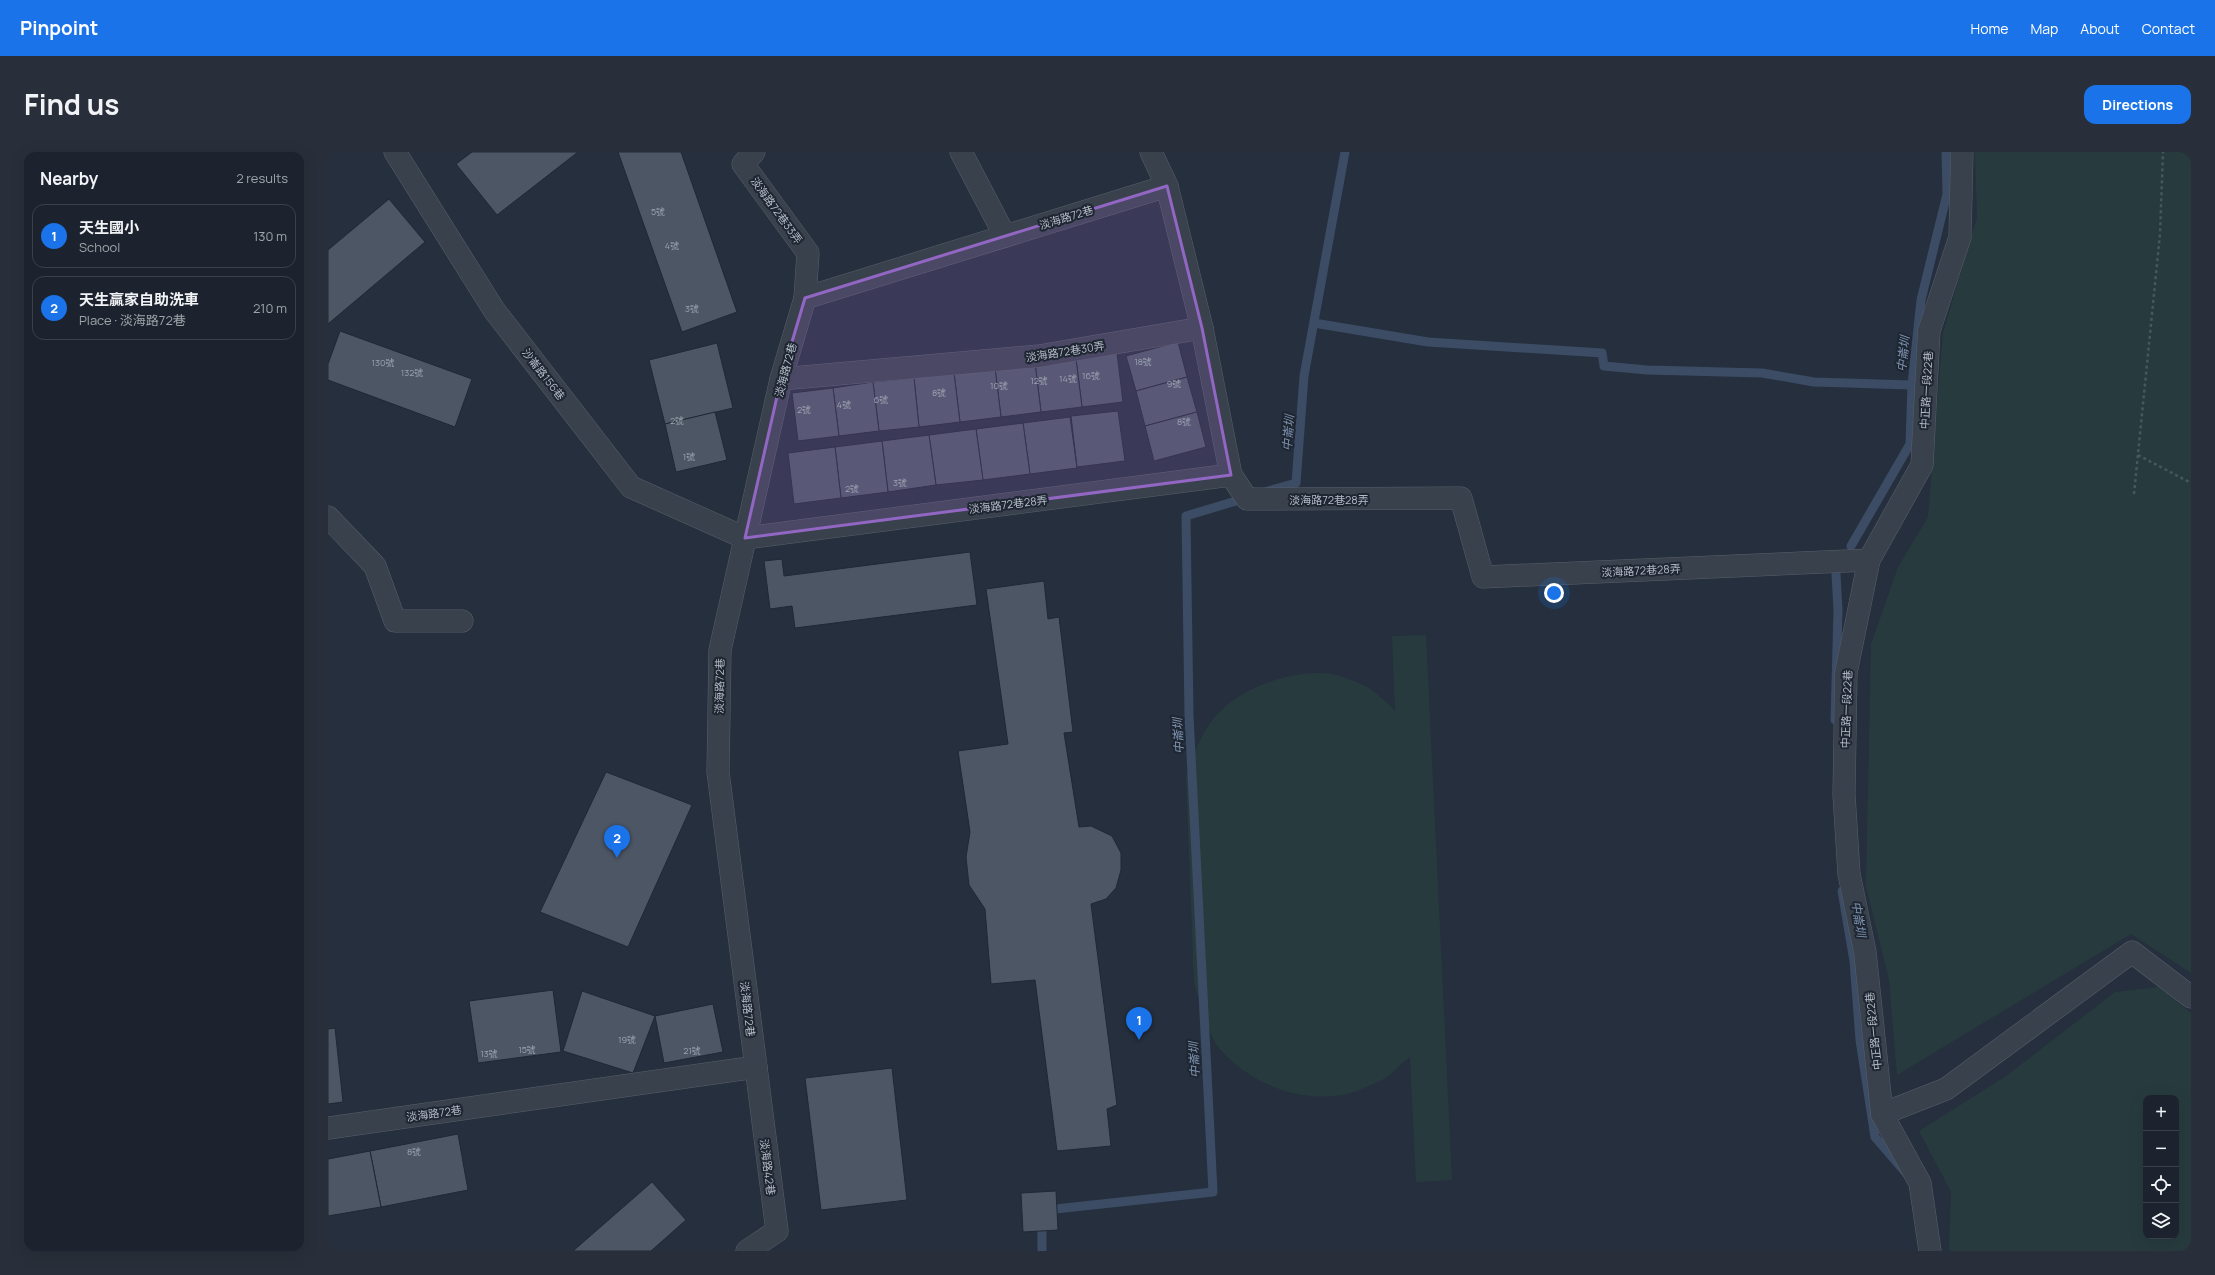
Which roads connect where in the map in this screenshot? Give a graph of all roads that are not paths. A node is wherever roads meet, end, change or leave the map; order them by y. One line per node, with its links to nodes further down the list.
1 (395, 152): 13 (street, 沙崙路156巷)
2 (754, 152): 8 (street, 淡海路72巷33弄)
3 (962, 152): 7 (street)
4 (1151, 152): 6 (street)
5 (1962, 152): 14 (street, 中正路一段22巷)
6 (1167, 186): 7 (street, 淡海路72巷); 9 (street)
7 (1005, 236): 8 (street, 淡海路72巷)
8 (805, 298): 10 (street, 淡海路72巷)
9 (1202, 328): 10 (street, 淡海路72巷30弄); 11 (street)
10 (781, 379): 13 (street, 淡海路72巷)
11 (1231, 475): 13 (street, 淡海路72巷28弄); 14 (street, 淡海路72巷28弄)
12 (328, 517): 15 (street)
13 (745, 538): 17 (street, 淡海路72巷)
14 (1869, 560): 18 (street, 中正路一段22巷)
15 (462, 621)
16 (2191, 997): 18 (street)
17 (756, 1067): 19 (street, 淡海路72巷); 20 (street, 淡海路42巷)
18 (1882, 1114): 21 (street, 中正路一段22巷)
19 (328, 1128)
20 (747, 1251)
21 (1930, 1251)

